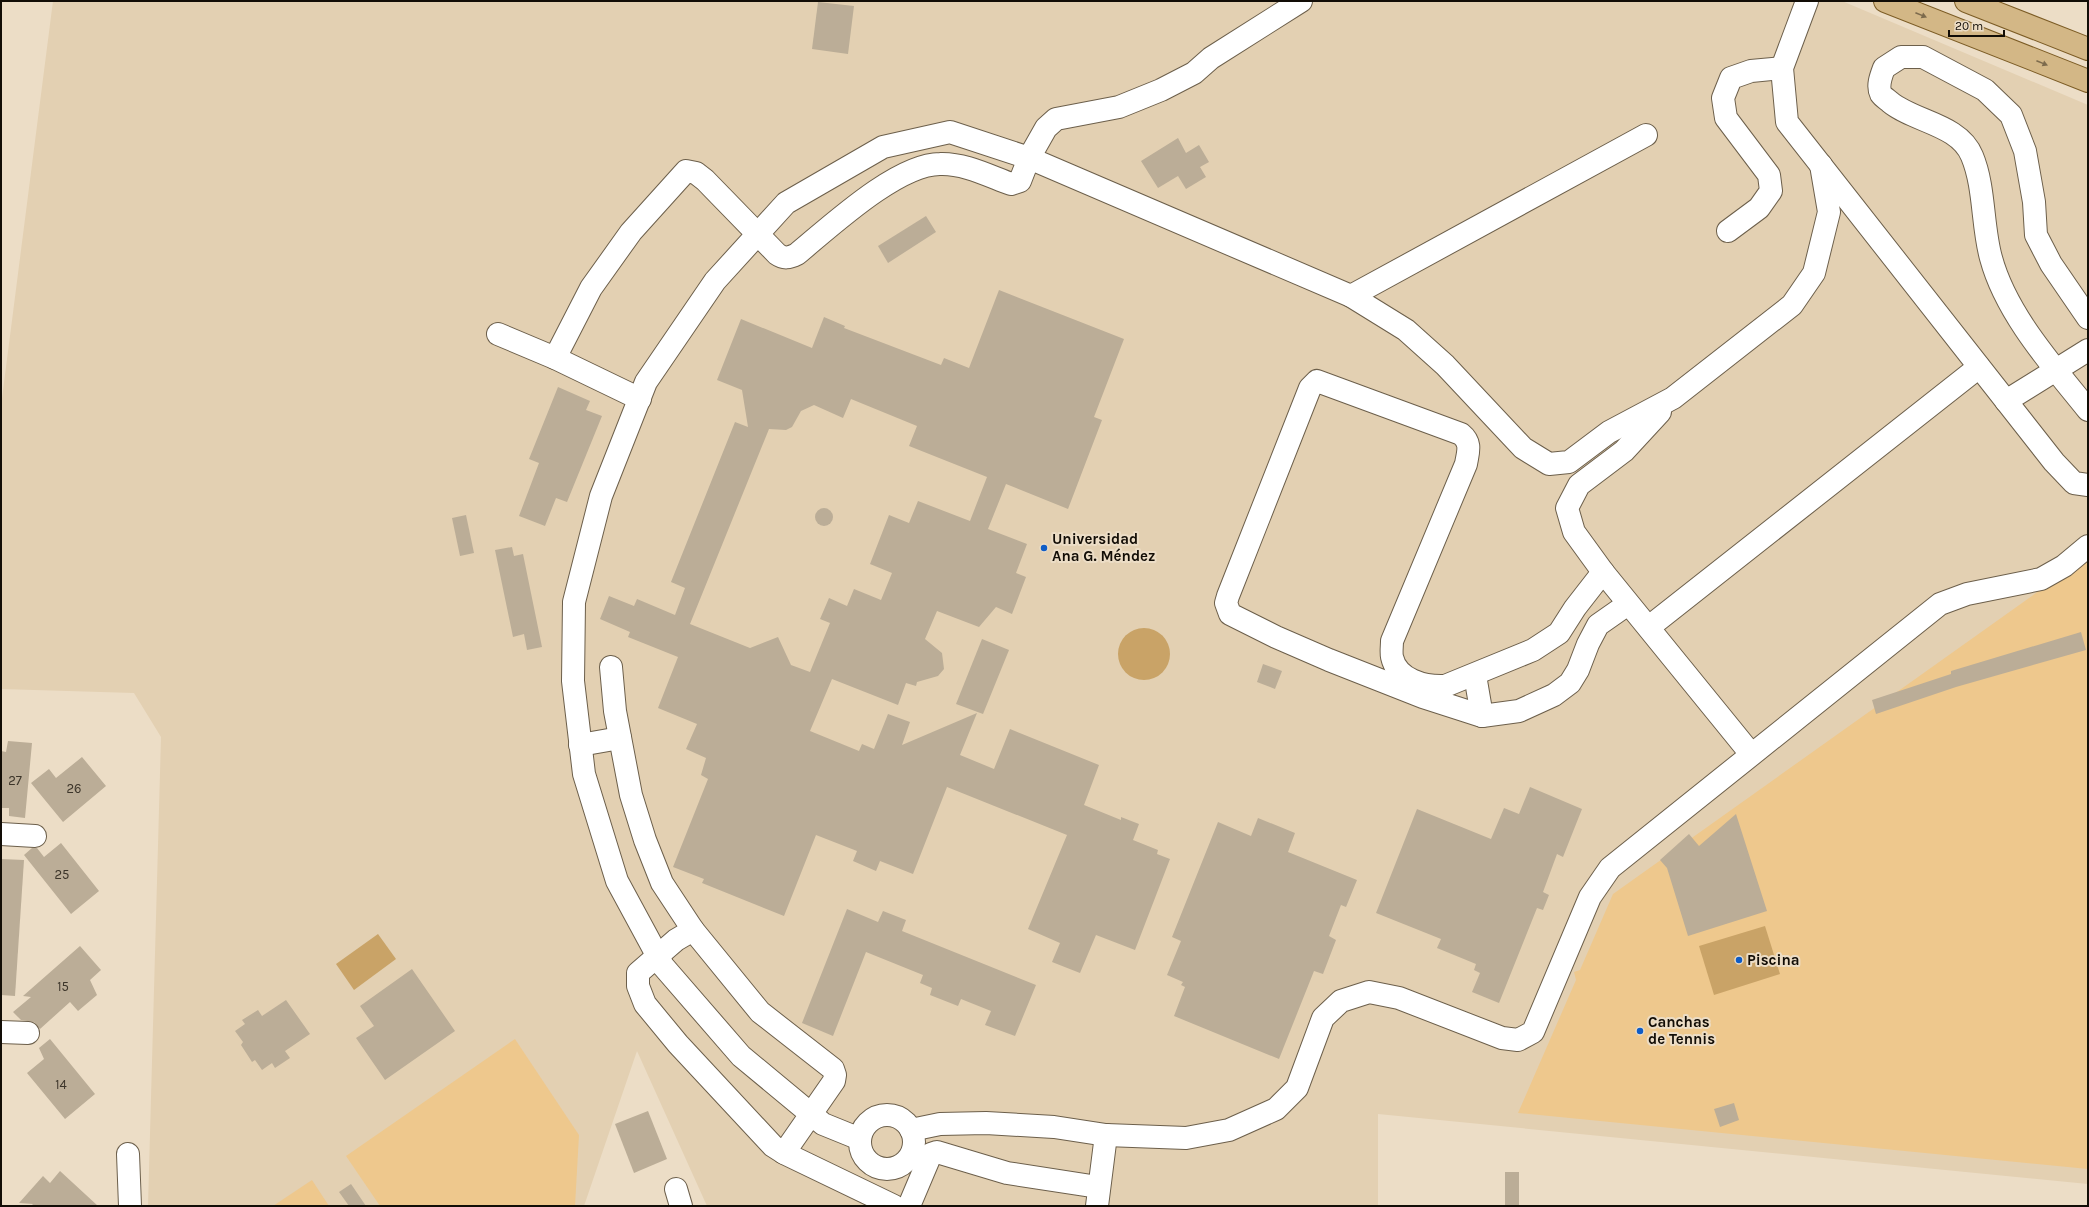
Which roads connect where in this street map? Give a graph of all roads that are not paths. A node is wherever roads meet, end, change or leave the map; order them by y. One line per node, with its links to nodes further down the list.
1 (1301, 1): 9 (street)
2 (1807, 1): 6 (street)
3 (1885, 1): 7 (main road, one-way to 7)
4 (1966, 1): 5 (main road)
5 (2088, 49)
6 (1782, 68): 10 (street); 11 (street)
7 (2088, 82)
8 (1646, 135): 13 (street)
9 (1029, 158): 12 (street); 12 (street); 13 (street)
10 (1821, 166): 18 (street); 20 (street)
11 (1728, 231)
12 (756, 235): 17 (street); 21 (street)
13 (1350, 296): 20 (street)
14 (2088, 318): 19 (street)
15 (498, 334): 17 (street)
16 (2088, 350): 19 (street)
17 (555, 358): 21 (street)
18 (1979, 367): 22 (street); 28 (street)
19 (2056, 370): 22 (street); 23 (street)
20 (1673, 398): 26 (street)
21 (640, 399): 33 (street)
22 (2006, 401): 24 (street)
23 (2088, 410)
24 (2088, 485)
25 (2088, 546): 34 (street)
26 (1603, 572): 27 (street); 30 (street)
27 (1628, 604): 28 (street); 31 (street)
28 (1649, 627): 34 (street)
29 (611, 666): 32 (street)
30 (1475, 675): 31 (street); 31 (street)
31 (1482, 716)
32 (620, 738): 33 (street); 37 (street)
33 (580, 745): 38 (street)
34 (1751, 754): 43 (street)
35 (1, 834): 36 (street)
36 (35, 836)
37 (693, 930): 38 (street); 41 (street)
38 (656, 956): 41 (street); 45 (street)
39 (1, 1032): 40 (street)
40 (28, 1033)
41 (811, 1114): 44 (street); 45 (street)
42 (911, 1130): 43 (street); 44 (street); 44 (street)
43 (1106, 1135): 47 (street)
44 (860, 1139)
45 (784, 1153): 49 (street)
46 (128, 1154): 48 (street)
47 (1097, 1197): 50 (street)
48 (130, 1206)
49 (894, 1206)
50 (909, 1206)

